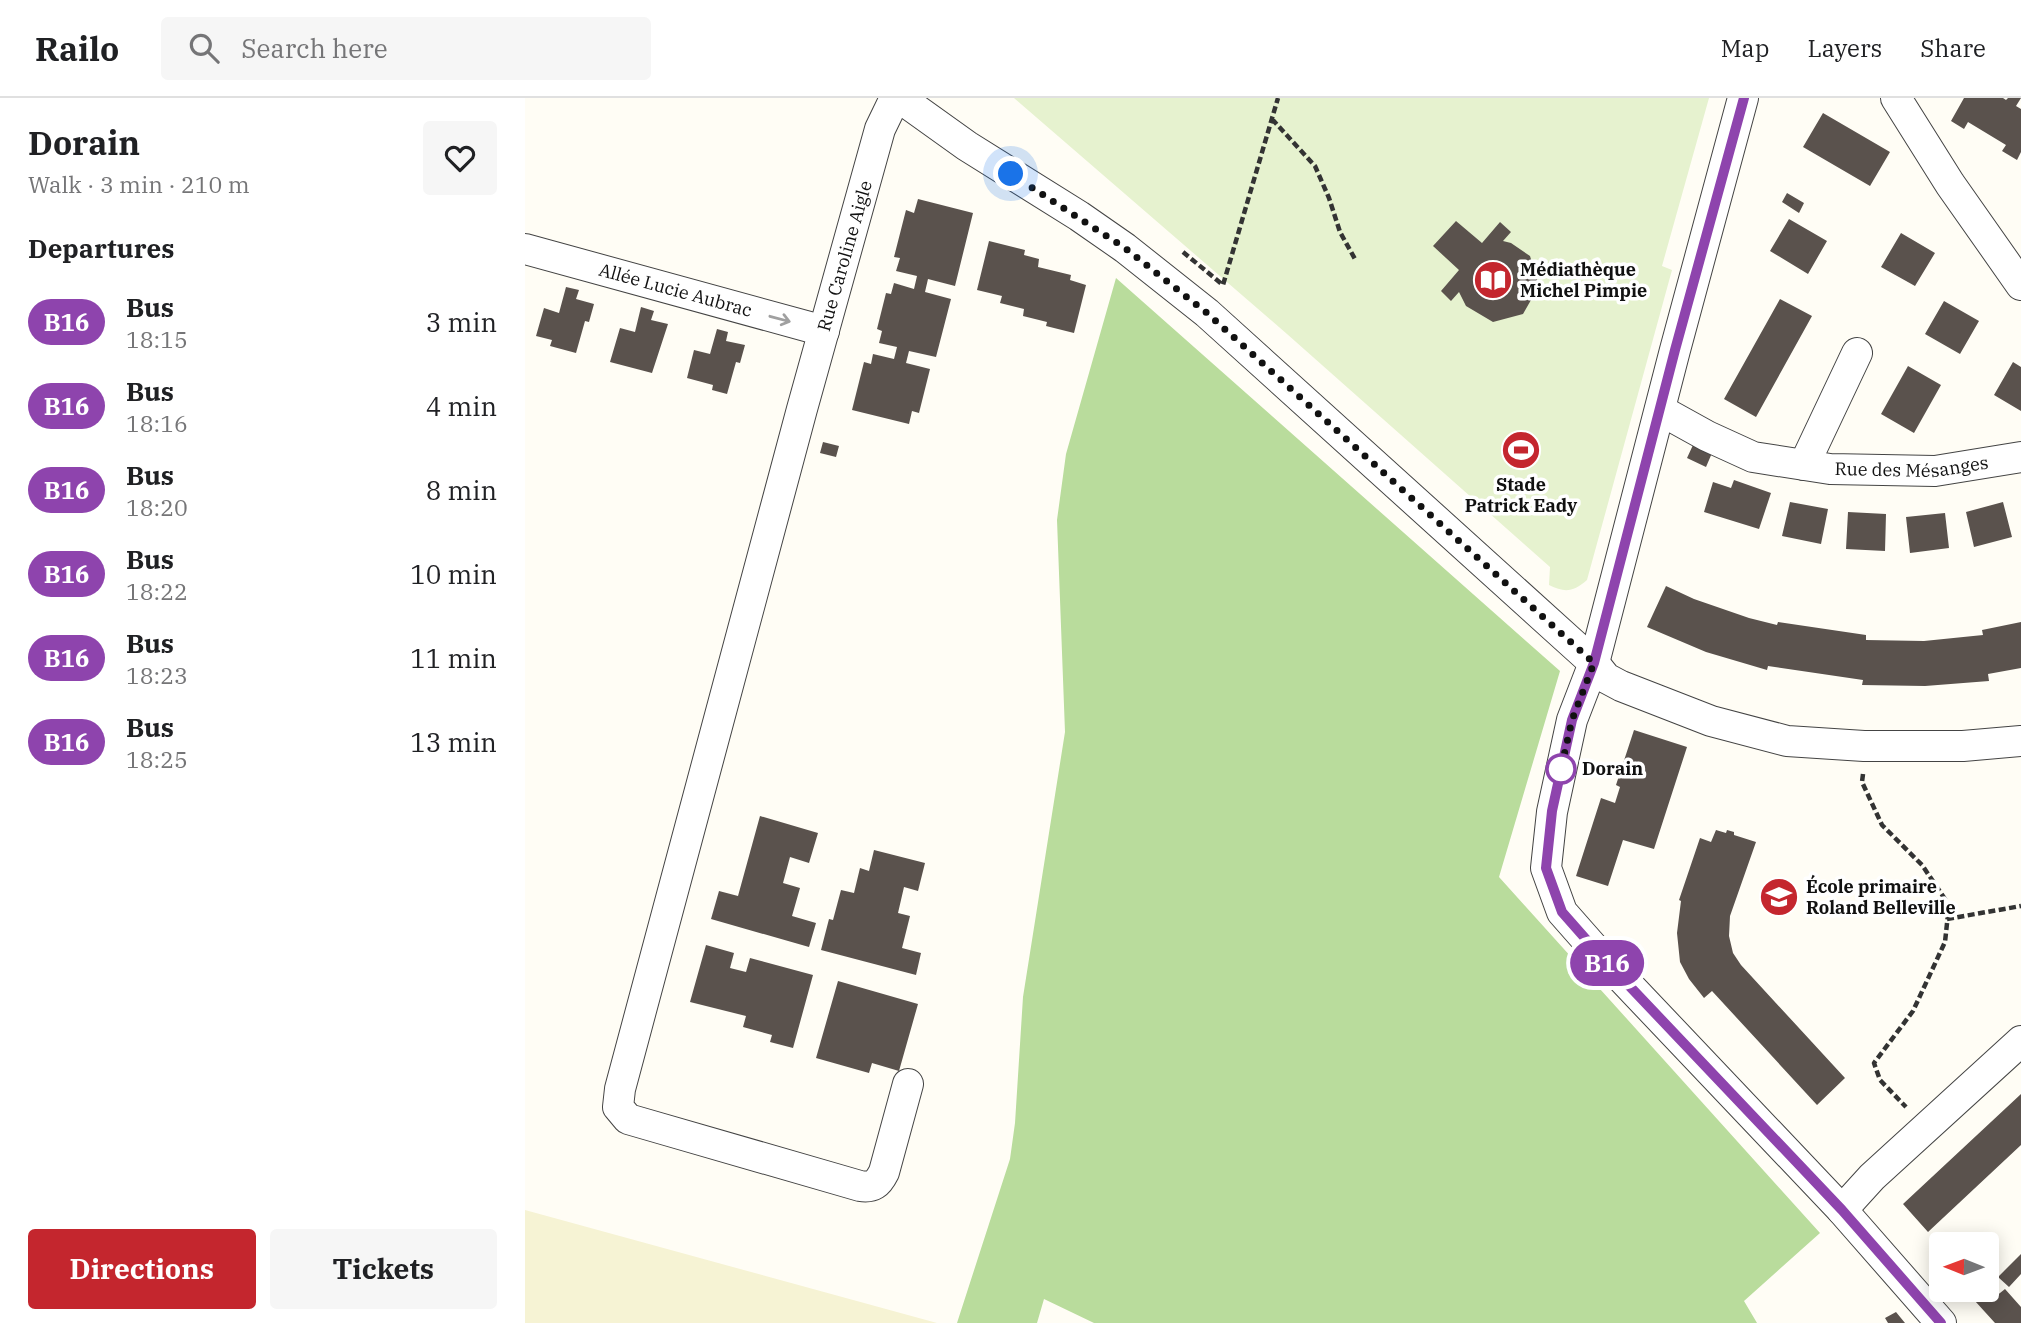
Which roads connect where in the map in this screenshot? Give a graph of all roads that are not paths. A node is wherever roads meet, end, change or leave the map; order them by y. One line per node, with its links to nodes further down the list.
1 (897, 98): 6 (street, Rue Caroline Aigle); 11 (street)
2 (1744, 98): 8 (street)
3 (1896, 98): 5 (street)
4 (525, 249): 6 (street, Allée Lucie Aubrac, one-way to 6)
5 (2021, 285)
6 (824, 331): 14 (street, Rue Caroline Aigle)
7 (1857, 353): 10 (street, Rue des Mésanges)
8 (1660, 410): 10 (street, Rue des Mésanges); 11 (street)
9 (2021, 457): 10 (street, Rue des Mésanges)
10 (1804, 465)
11 (1594, 663): 12 (street); 15 (street)
12 (2021, 741)
13 (2021, 1041): 15 (street)
14 (908, 1084)
15 (1842, 1210): 16 (street)
16 (1941, 1323)

